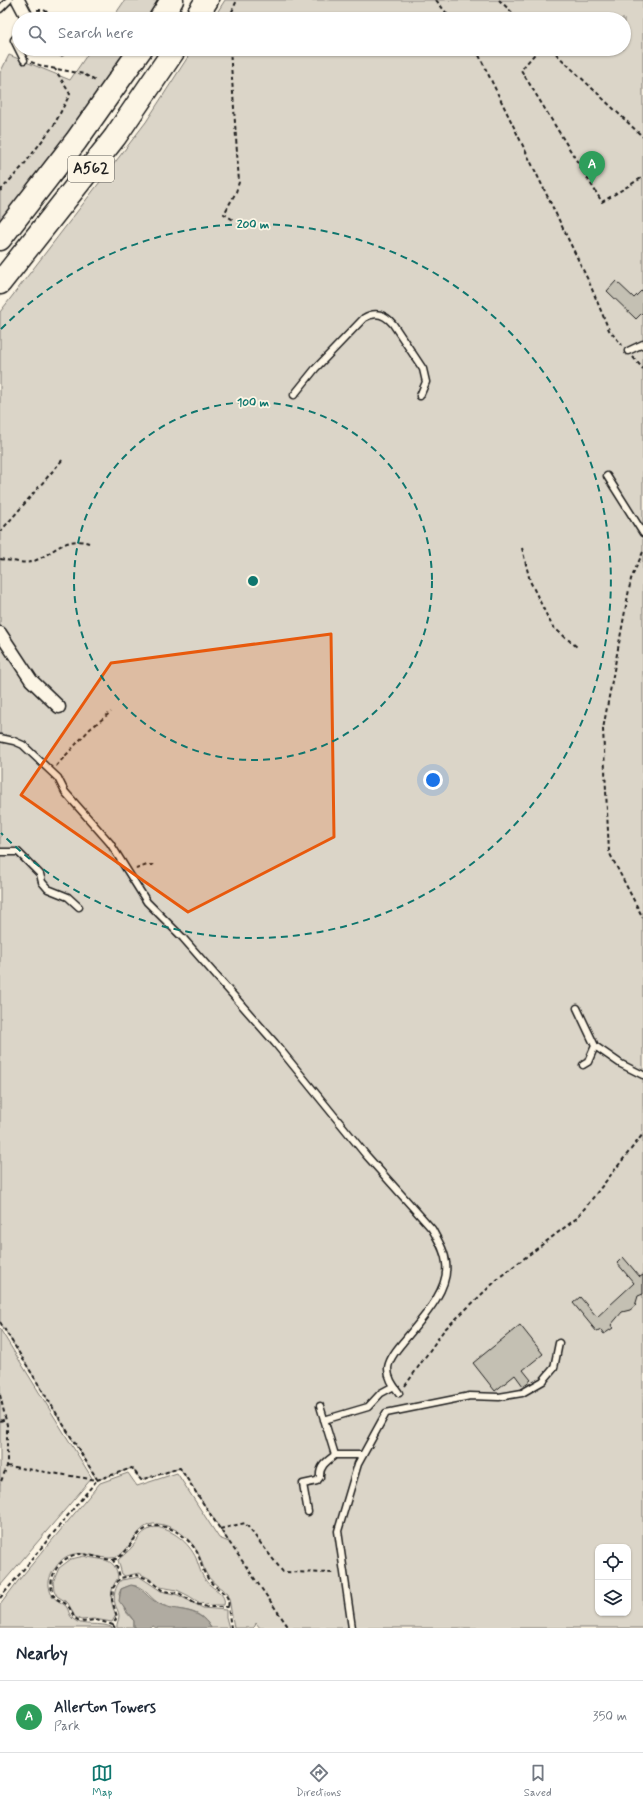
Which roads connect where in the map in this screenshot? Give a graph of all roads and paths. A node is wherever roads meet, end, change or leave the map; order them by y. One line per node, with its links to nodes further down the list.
1 (10, 0): 8 (lane)
2 (18, 0): 9 (street)
3 (172, 0): 12 (highway)
4 (207, 0): 13 (highway)
5 (237, 0): 14 (path)
6 (436, 0): 15 (path)
7 (499, 0): 16 (path)
8 (0, 9)
9 (24, 12)
10 (37, 12): 11 (path)
11 (47, 12)
12 (164, 12)
13 (199, 12)
14 (232, 12)
15 (445, 12)
16 (512, 12)
17 (22, 56): 24 (lane)
18 (136, 56): 26 (highway, A562)
19 (170, 56): 32 (highway, A562)
20 (230, 56): 30 (path)
21 (479, 56): 34 (path)
22 (533, 56): 28 (path)
23 (558, 56): 27 (path)
24 (24, 60): 25 (path)
25 (55, 69): 26 (path); 29 (path)
26 (113, 91): 31 (highway, A562)
27 (643, 137)
28 (643, 177)
29 (0, 191)
30 (235, 221)
31 (0, 239)
32 (0, 284)
33 (643, 344): 34 (lane)
34 (628, 351): 35 (path)
35 (643, 369)
36 (294, 395): 37 (lane)
37 (420, 396)
38 (64, 458): 40 (path)
39 (607, 476): 41 (lane)
40 (0, 532)
41 (643, 533)
42 (89, 543): 45 (path)
43 (522, 548): 47 (path)
44 (643, 552): 56 (path)
45 (0, 559)
46 (0, 634): 48 (street)
47 (577, 647)
48 (59, 707)
49 (111, 712): 51 (path)
50 (0, 738): 51 (lane)
51 (50, 770): 54 (lane)
52 (0, 852): 55 (lane)
53 (155, 865): 54 (path)
54 (129, 872): 64 (lane)
55 (79, 907)
56 (643, 918)
57 (577, 1008): 58 (lane)
58 (595, 1046): 59 (lane); 60 (lane)
59 (583, 1065)
60 (643, 1075)
61 (643, 1134): 65 (path)
62 (0, 1322): 74 (path)
63 (559, 1344): 72 (lane)
64 (394, 1386): 65 (lane); 69 (lane)
65 (399, 1393)
66 (0, 1395): 68 (path)
67 (320, 1406): 69 (lane)
68 (6, 1419): 70 (path); 73 (path)
69 (324, 1420): 71 (lane)
70 (0, 1421)
71 (335, 1455): 72 (lane); 76 (lane)
72 (363, 1455): 79 (lane)
73 (7, 1466): 74 (path); 75 (path)
74 (97, 1480): 77 (path); 81 (path)
75 (0, 1484)
76 (308, 1512)
77 (220, 1529): 79 (path); 86 (path)
78 (113, 1560): 80 (path); 82 (path); 83 (path)
79 (344, 1573): 87 (lane)
80 (120, 1578): 82 (path); 83 (path)
81 (0, 1598)
82 (228, 1607): 85 (path)
83 (113, 1625): 84 (path)
84 (115, 1628)
85 (231, 1628)
86 (289, 1628)
87 (352, 1628)

